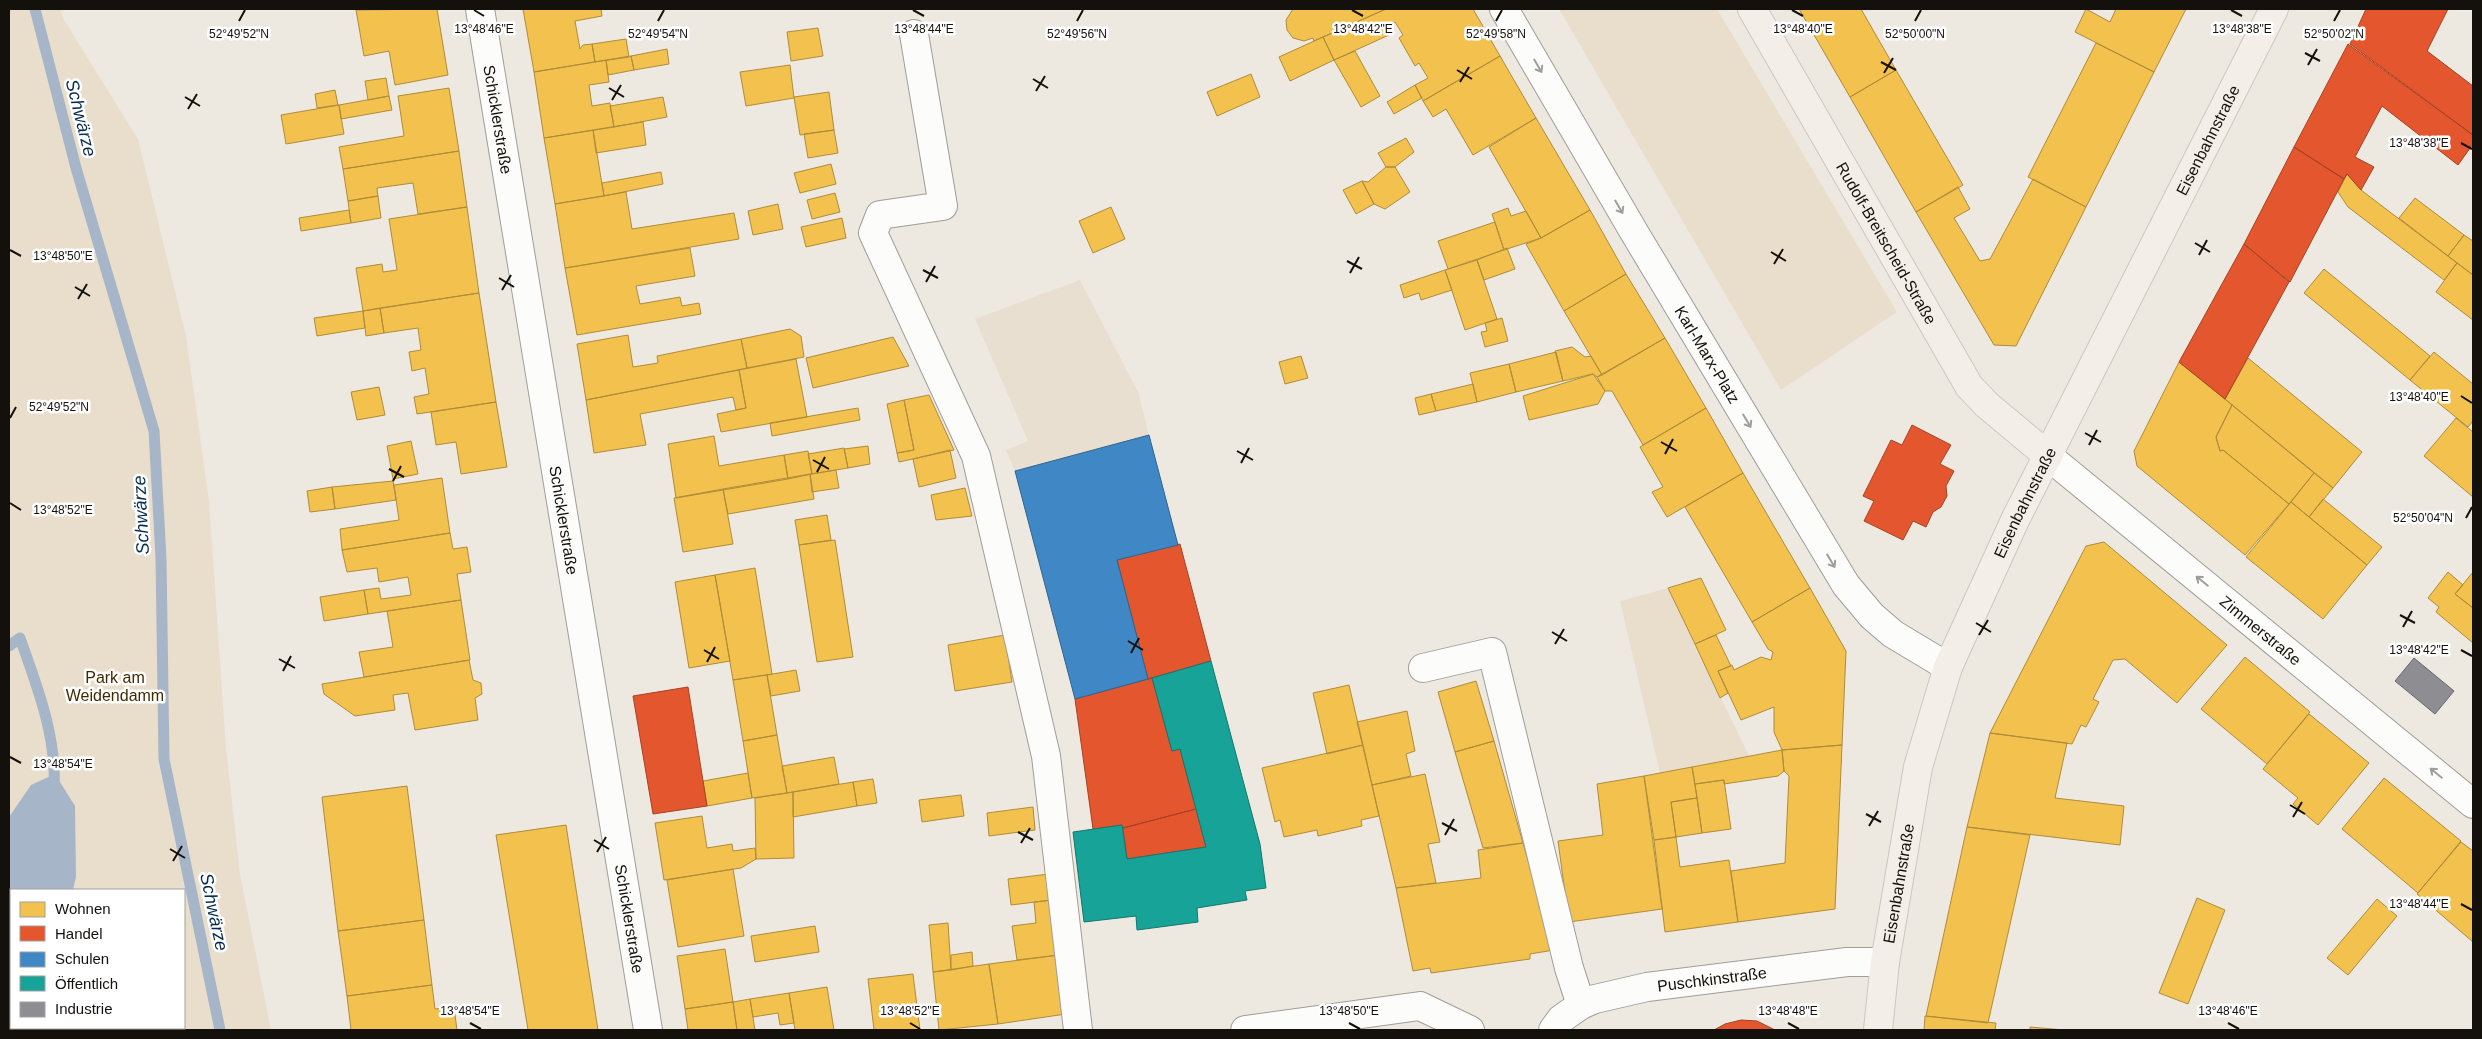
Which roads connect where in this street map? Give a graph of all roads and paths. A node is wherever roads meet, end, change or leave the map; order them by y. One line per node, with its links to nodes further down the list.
1 (480, 9): 12 (street, Schicklerstraße)
2 (1504, 9): 7 (street, Karl-Marx-Platz, one-way to 7)
3 (1752, 9): 6 (main road, Rudolf-Breitscheid-Straße)
4 (2274, 9): 6 (main road, Eisenbahnstraße)
5 (914, 34): 13 (street)
6 (2048, 456): 7 (main road, Eisenbahnstraße); 9 (street, Zimmerstraße, one-way to 6)
7 (1948, 667): 10 (main road, Eisenbahnstraße)
8 (1423, 668): 11 (street)
9 (2473, 804)
10 (1885, 962): 11 (street, Puschkinstraße); 17 (main road, Eisenbahnstraße)
11 (1580, 1005): 16 (street, Puschkinstraße)
12 (648, 1030)
13 (1078, 1030)
14 (1245, 1030): 15 (street)
15 (1470, 1030)
16 (1552, 1030)
17 (1878, 1030)

